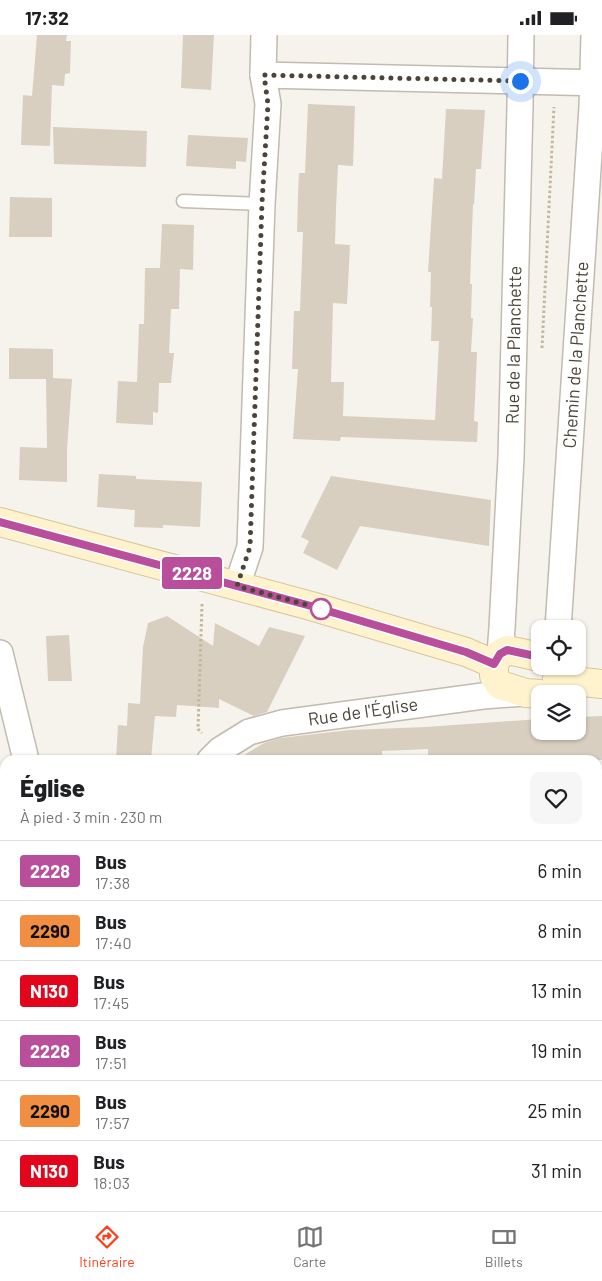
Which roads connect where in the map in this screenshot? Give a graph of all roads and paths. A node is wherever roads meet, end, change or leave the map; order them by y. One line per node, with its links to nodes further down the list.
1 (264, 35): 4 (street)
2 (521, 35): 5 (street, Rue de la Planchette)
3 (594, 35): 6 (street)
4 (264, 75): 5 (street); 8 (street)
5 (520, 81): 6 (street); 15 (street, Rue de la Planchette)
6 (598, 83): 12 (street, Chemin de la Planchette)
7 (183, 201): 8 (lane)
8 (262, 203): 11 (street)
9 (0, 522): 10 (main road)
10 (203, 576): 11 (main road); 21 (path)
11 (237, 586): 15 (main road)
12 (559, 620)
13 (0, 653): 20 (street)
14 (531, 655): 15 (main road)
15 (497, 659): 17 (main road)
16 (602, 684): 18 (main road)
17 (531, 685)
18 (546, 685)
19 (531, 688): 21 (street, Rue de l'Église)
20 (25, 755)
21 (215, 755)

